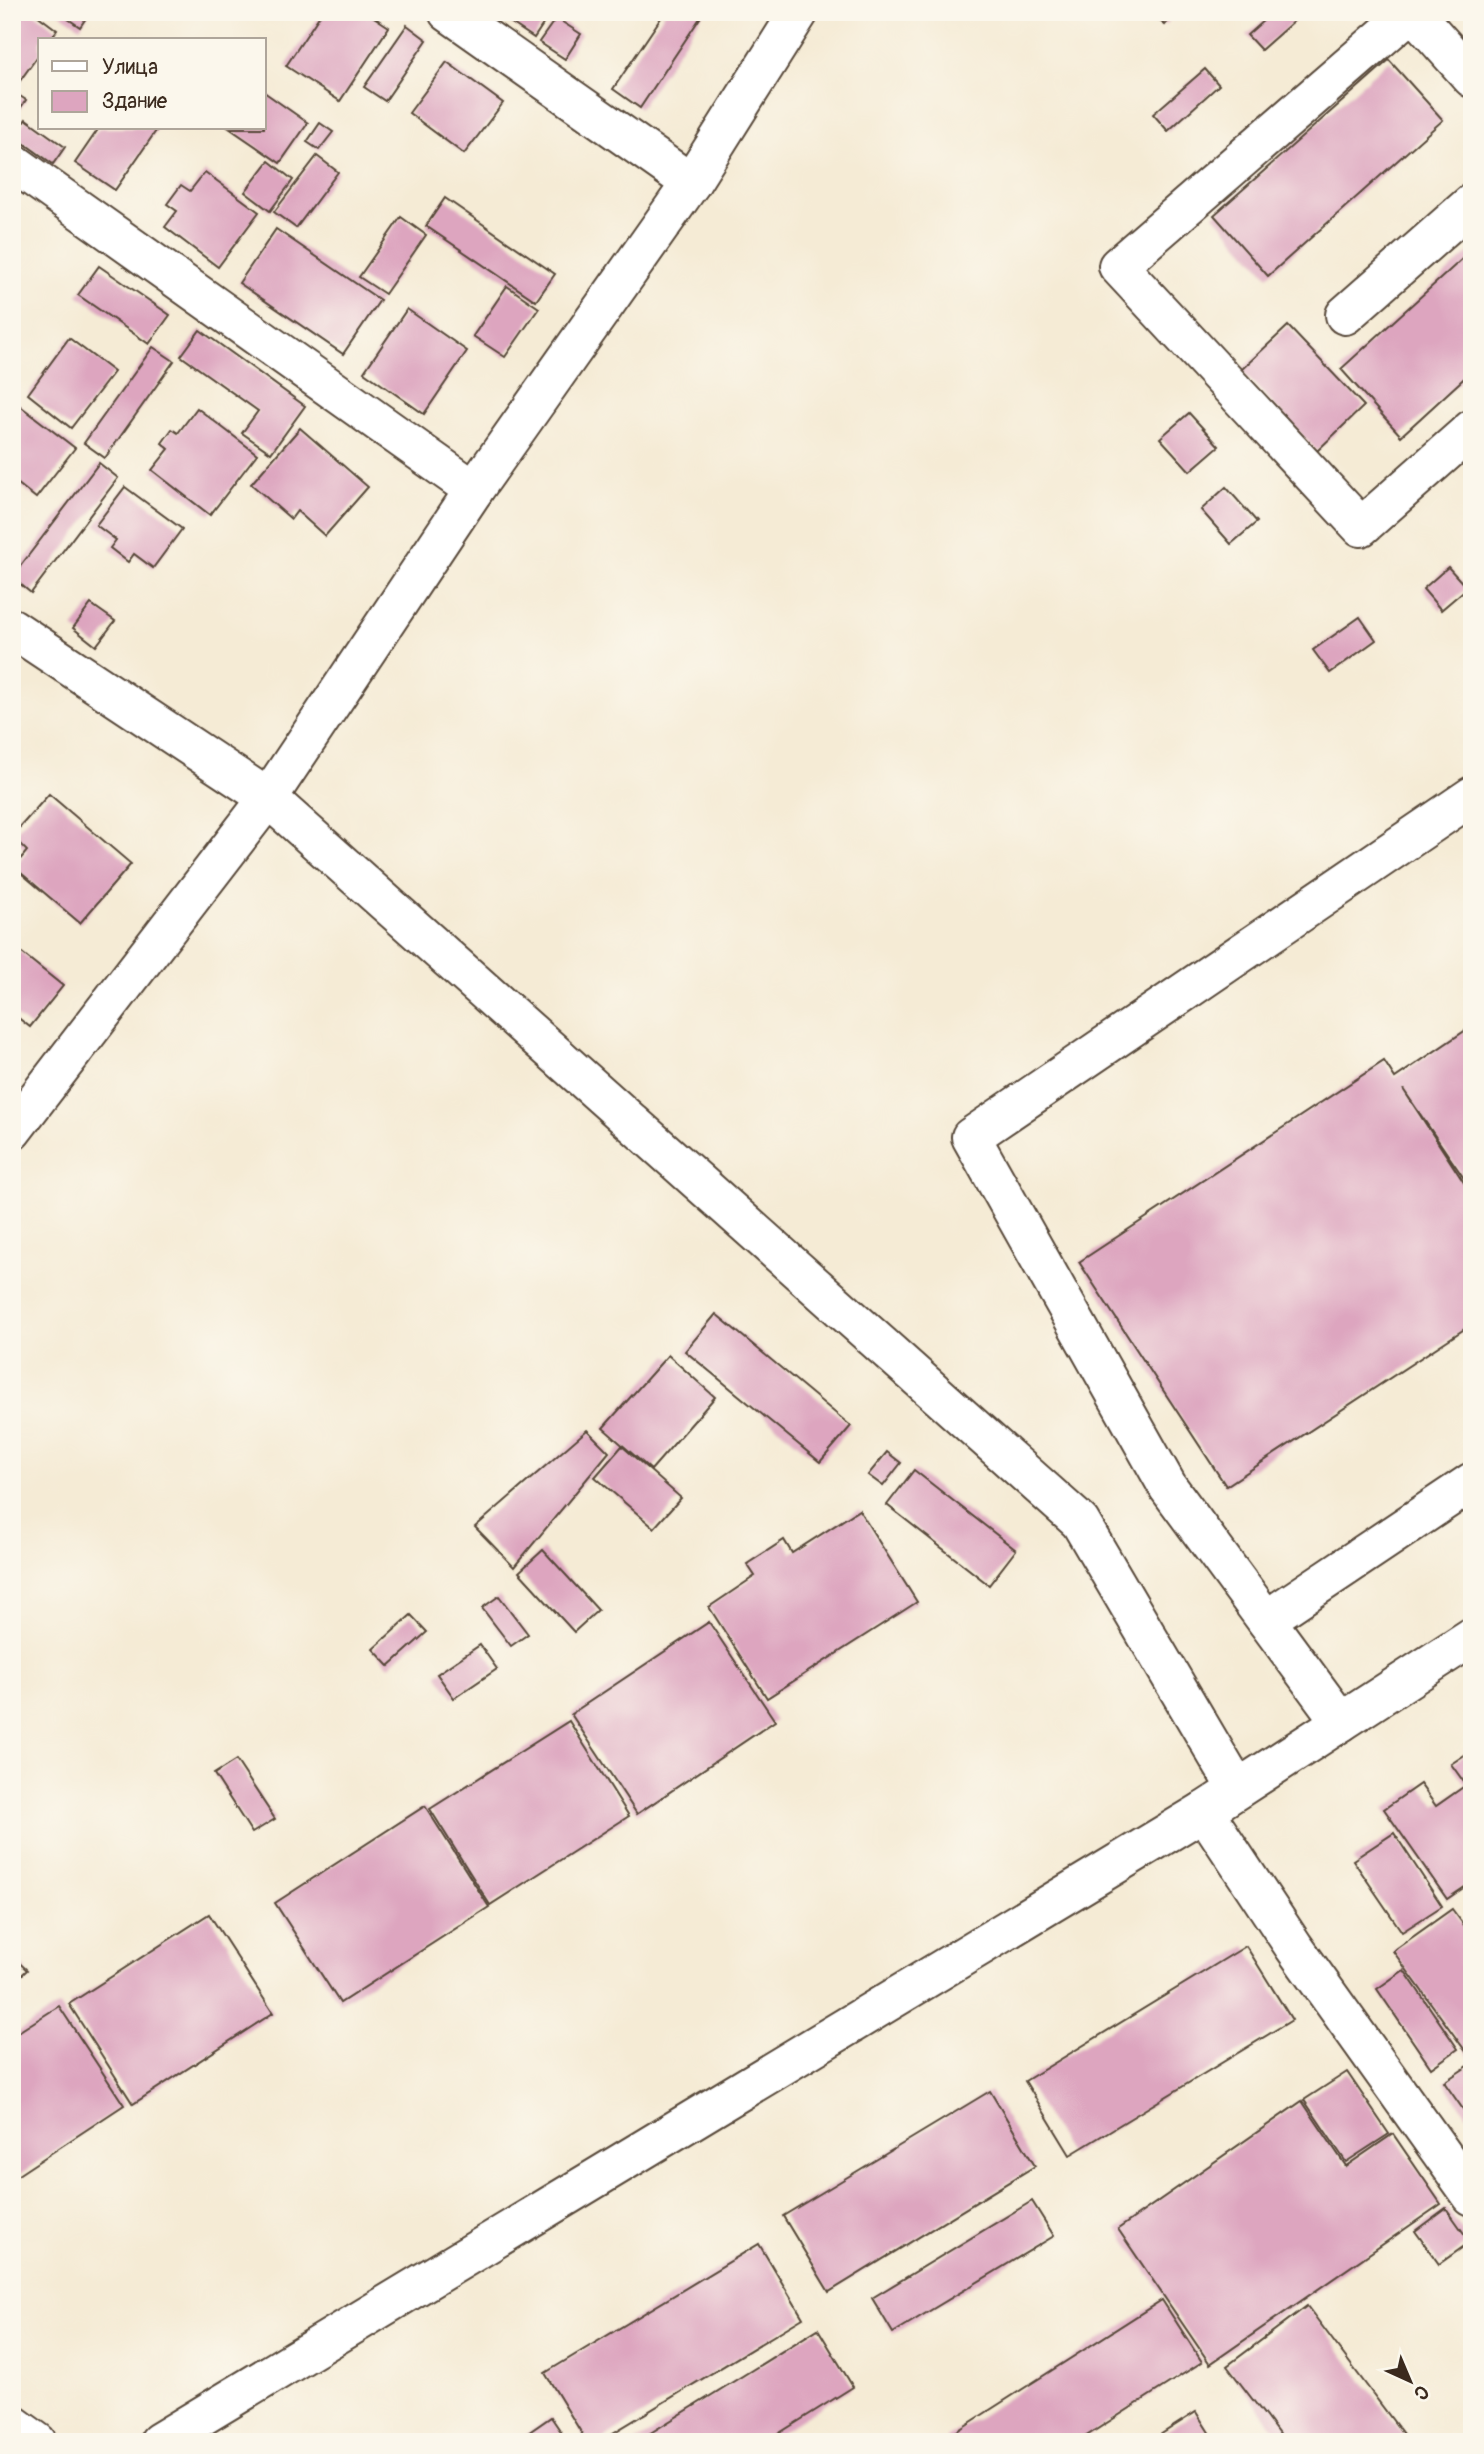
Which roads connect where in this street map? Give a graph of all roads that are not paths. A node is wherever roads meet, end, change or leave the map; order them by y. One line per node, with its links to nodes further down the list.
1 (448, 12): 6 (street)
2 (799, 12): 6 (street)
3 (1412, 12): 4 (street); 9 (street)
4 (1472, 78)
5 (12, 162): 10 (street)
6 (691, 183): 10 (street)
7 (1472, 204): 8 (street)
8 (1345, 315)
9 (1472, 429)
10 (474, 490): 13 (street)
11 (12, 628): 13 (street)
12 (1472, 796): 16 (street)
13 (268, 798): 14 (street); 19 (street)
14 (12, 1131)
15 (1472, 1482): 16 (street)
16 (1266, 1620): 18 (street)
17 (1472, 1637): 18 (street)
18 (1341, 1722): 19 (street)
19 (1237, 1789): 20 (street)
20 (1204, 1811): 21 (street); 24 (street)
21 (1472, 2196)
22 (12, 2424): 23 (street)
23 (37, 2442)
24 (159, 2442)

